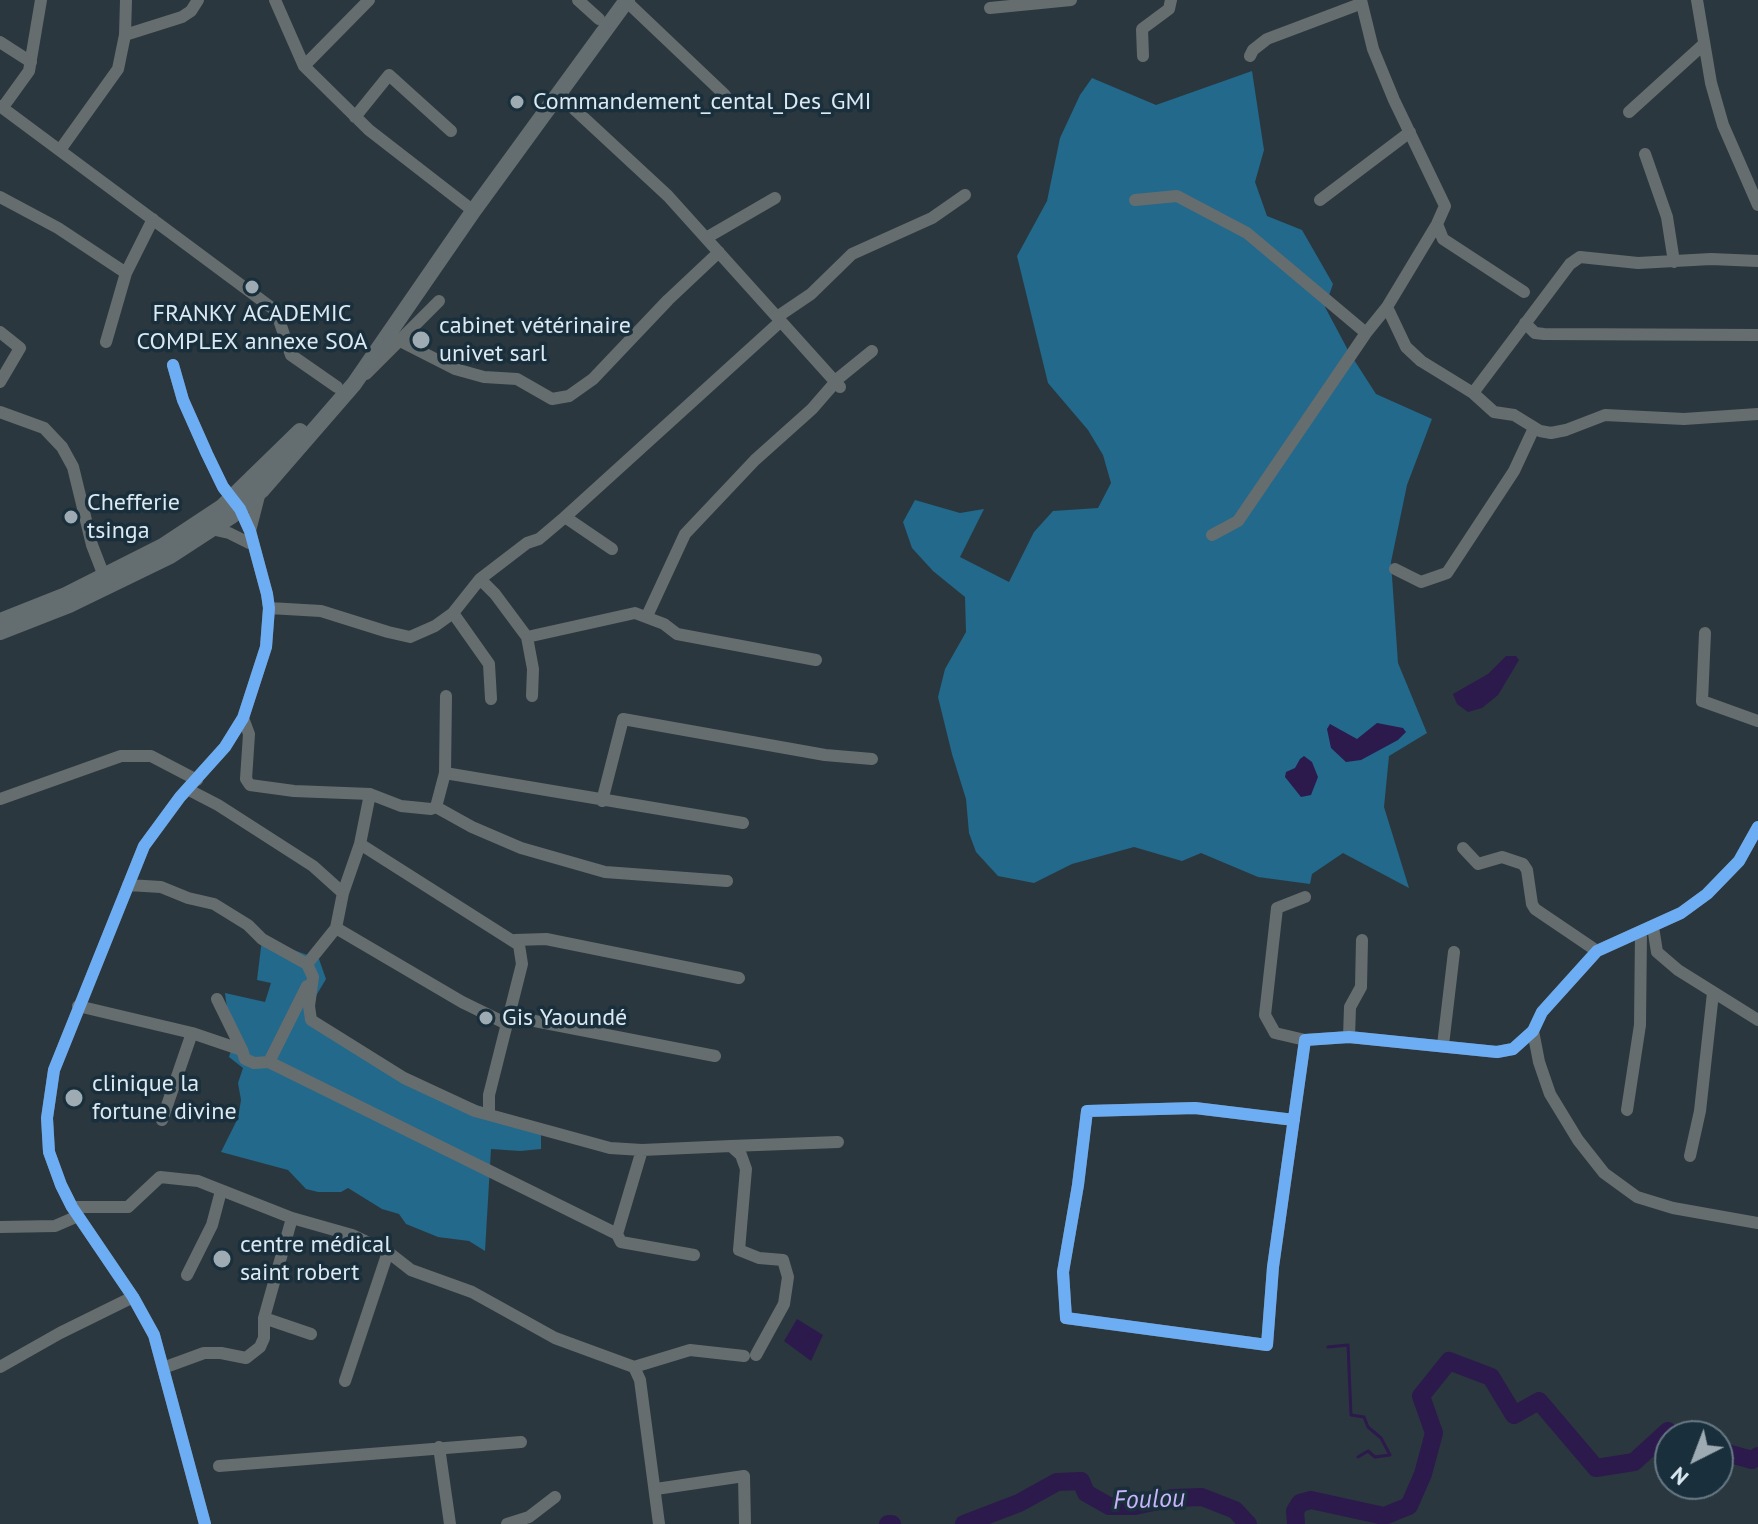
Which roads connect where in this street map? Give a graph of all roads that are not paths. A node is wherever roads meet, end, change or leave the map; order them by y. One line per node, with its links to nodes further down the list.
1 (41, 0): 20 (street)
2 (126, 0): 15 (street)
3 (198, 0): 15 (street)
4 (275, 0): 21 (street)
5 (369, 0): 21 (street)
6 (578, 0): 14 (street)
7 (614, 0): 14 (main road)
8 (626, 0): 22 (main road); 23 (street)
9 (1071, 0): 13 (street)
10 (1171, 0): 18 (street)
11 (1697, 0): 17 (street)
12 (1361, 2): 19 (street); 28 (street)
13 (990, 8)
14 (599, 19): 37 (main road)
15 (125, 35): 29 (street)
16 (0, 42): 20 (street)
17 (1704, 44): 25 (street); 36 (street)
18 (1143, 56)
19 (1250, 56)
20 (31, 62): 24 (street)
21 (304, 66): 26 (street)
22 (558, 94): 40 (street); 58 (main road)
23 (725, 95)
24 (2, 106): 29 (street)
25 (1629, 112)
26 (355, 117): 27 (street); 37 (street)
27 (451, 131)
28 (1410, 132): 35 (street); 39 (street)
29 (60, 150): 38 (street)
30 (1645, 154): 43 (street)
31 (965, 195): 48 (street)
32 (0, 197): 44 (street)
33 (775, 198): 40 (street)
34 (1135, 200): 51 (street)
35 (1320, 200)
36 (1758, 205)
37 (467, 206): 58 (main road)
38 (153, 219): 44 (street); 58 (street)
39 (1437, 224): 45 (street); 47 (street)
40 (706, 238): 41 (street)
41 (719, 252): 48 (street); 53 (street)
42 (1758, 261): 43 (street)
43 (1674, 262): 49 (street)
44 (126, 273): 54 (street)
45 (1524, 292)
46 (439, 301): 53 (street)
47 (1387, 307): 51 (street); 60 (street)
48 (779, 319): 59 (street); 66 (street)
49 (1525, 323): 52 (street); 60 (street)
50 (0, 332): 57 (street)
51 (1366, 333): 68 (street)
52 (1758, 335)
53 (400, 341): 58 (street)
54 (106, 342)
55 (872, 351): 59 (street)
56 (173, 365): 65 (street)
57 (0, 382)
58 (346, 385): 64 (main road); 65 (main road)
59 (836, 385): 76 (street)
60 (1473, 393): 63 (street)
61 (0, 412): 72 (street)
62 (1758, 414): 63 (street)
63 (1534, 428): 71 (street)
64 (260, 492): 65 (main road); 69 (street)
65 (231, 502): 67 (main road); 69 (street); 72 (main road)
66 (565, 517): 70 (street); 73 (street)
67 (211, 529): 69 (street); 78 (main road)
68 (1212, 535)
69 (251, 541): 74 (street)
70 (612, 549)
71 (1395, 569)
72 (104, 576): 77 (main road)
73 (480, 579): 75 (street); 80 (street)
74 (269, 608): 75 (street); 85 (street)
75 (453, 613): 84 (street)
76 (647, 616): 80 (street); 81 (street)
77 (0, 621)
78 (0, 632)
79 (1705, 633): 86 (street)
80 (527, 637): 83 (street)
81 (816, 660)
82 (446, 696): 88 (street)
83 (532, 696)
84 (491, 699)
85 (243, 718): 89 (street); 90 (street)
86 (1758, 721)
87 (872, 759): 92 (street)
88 (445, 773): 92 (street); 93 (street)
89 (193, 785): 91 (street); 99 (street); 100 (street)
90 (370, 794): 93 (street); 96 (street)
91 (0, 799)
92 (602, 801): 94 (street)
93 (436, 807): 98 (street)
94 (743, 823)
95 (1758, 827): 103 (street)
96 (360, 844): 100 (street); 104 (street)
97 (1463, 848): 106 (street)
98 (727, 881)
99 (128, 885): 108 (street); 112 (street)
100 (343, 893): 102 (street)
101 (1305, 897): 118 (street)
102 (336, 928): 108 (street); 113 (street)
103 (1647, 929): 106 (street); 110 (street); 123 (street)
104 (515, 940): 109 (street); 113 (street)
105 (1362, 940): 117 (street)
106 (1597, 951): 115 (street)
107 (1454, 952): 119 (street)
108 (309, 966): 122 (street); 124 (street)
109 (739, 978)
110 (1713, 993): 114 (street); 130 (street)
111 (217, 999): 120 (street)
112 (78, 1006): 116 (street); 132 (street)
113 (508, 1020): 121 (street); 124 (street)
114 (1758, 1020)
115 (1533, 1031): 119 (street); 134 (street)
116 (192, 1033): 120 (street); 125 (street)
117 (1349, 1037): 118 (street); 119 (street)
118 (1305, 1040): 126 (street)
119 (1443, 1045)
120 (242, 1050): 122 (street)
121 (715, 1056)
122 (269, 1062): 136 (street)
123 (1627, 1110)
124 (489, 1113): 129 (street)
125 (162, 1120)
126 (1294, 1120): 126 (street)
127 (838, 1142): 128 (street)
128 (731, 1146): 129 (street); 144 (street)
129 (642, 1150): 136 (street)
130 (1690, 1156)
131 (221, 1191): 132 (street); 133 (street); 139 (street)
132 (75, 1212): 135 (street); 140 (street)
133 (292, 1218): 137 (street); 141 (street)
134 (1758, 1223)
135 (0, 1227)
136 (617, 1234): 138 (street)
137 (388, 1252): 144 (street); 146 (street)
138 (694, 1255)
139 (187, 1275)
140 (133, 1297): 143 (street); 145 (street)
141 (264, 1318): 142 (street); 145 (street)
142 (311, 1334)
143 (0, 1367)
144 (634, 1367): 150 (street)
145 (163, 1368): 152 (street)
146 (345, 1381)
147 (521, 1442): 148 (street)
148 (439, 1447): 149 (street); 153 (street)
149 (219, 1466)
150 (656, 1489): 155 (street); 156 (street)
151 (555, 1497): 154 (street)
152 (205, 1524)
153 (450, 1524)
154 (507, 1524)
155 (659, 1524)
156 (745, 1524)

